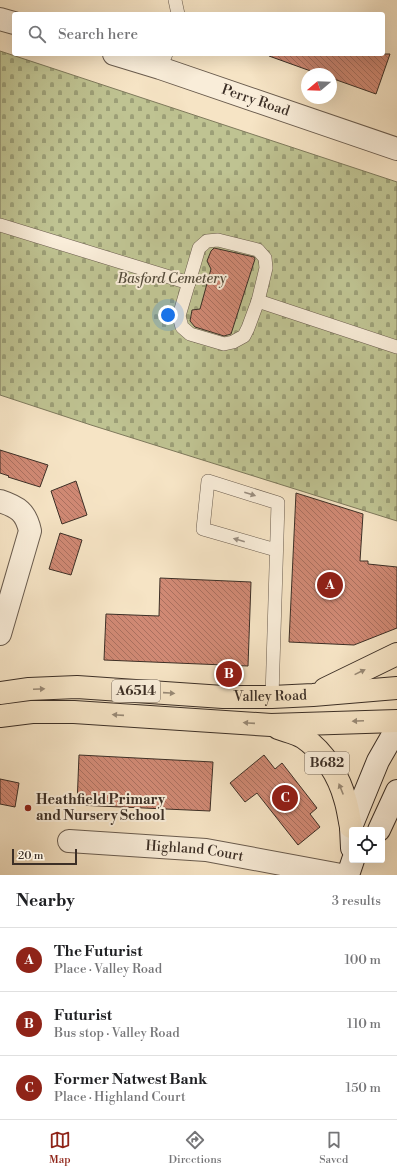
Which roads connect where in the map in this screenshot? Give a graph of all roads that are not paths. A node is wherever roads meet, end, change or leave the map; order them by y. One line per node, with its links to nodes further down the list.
1 (175, 0): 2 (lane)
2 (178, 12)
3 (0, 19): 4 (street)
4 (12, 22)
5 (128, 56): 6 (street, Perry Road)
6 (163, 61): 7 (street, Perry Road)
7 (396, 145)
8 (0, 225): 9 (lane)
9 (189, 283): 10 (lane); 10 (lane)
10 (258, 301): 11 (lane)
11 (397, 347)
12 (0, 501): 14 (street)
13 (276, 550): 13 (lane, one-way to 13); 19 (lane)
14 (0, 634)
15 (397, 654): 18 (highway, one-way to 15)
16 (397, 688): 18 (highway, Valley Road / A6514)
17 (0, 692): 19 (highway, Valley Road / A6514, one-way to 19)
18 (313, 695): 19 (highway, Valley Road / A6514)
19 (272, 697)
20 (0, 716): 22 (highway, Valley Road / A6514, one-way to 20)
21 (397, 721): 22 (highway, Valley Road / A6514, one-way to 22)
22 (272, 725): 25 (highway, B682, one-way to 22)
23 (397, 732): 25 (street, B682)
24 (397, 791): 26 (street)
25 (351, 827)
26 (380, 827)
27 (69, 841): 29 (street, Highland Court)
28 (352, 863): 30 (street)
29 (341, 875)
30 (348, 875)

